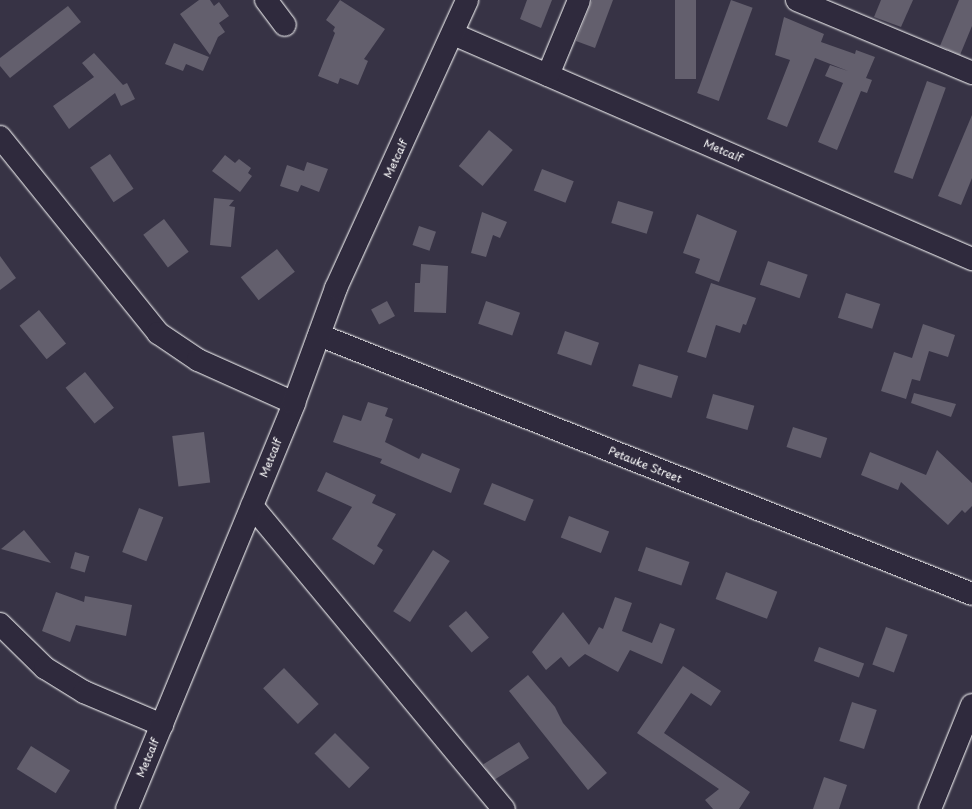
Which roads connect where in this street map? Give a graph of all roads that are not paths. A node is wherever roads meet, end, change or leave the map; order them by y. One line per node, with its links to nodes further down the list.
1 (266, 0): 5 (street)
2 (467, 0): 6 (street)
3 (579, 0): 8 (street)
4 (797, 0): 7 (street)
5 (285, 25)
6 (453, 34): 8 (street, Metcalf); 11 (street, Metcalf)
7 (972, 73)
8 (548, 75): 10 (street, Metcalf)
9 (0, 136): 12 (street)
10 (972, 259)
11 (319, 335): 12 (street, Metcalf); 14 (street, Petauke Street)
12 (294, 402): 13 (street, Metcalf)
13 (252, 506): 17 (street, Metcalf); 19 (street)
14 (972, 594)
15 (0, 624): 17 (street)
16 (972, 705): 20 (street)
17 (162, 725): 18 (street, Metcalf)
18 (126, 809)
19 (504, 809)
20 (930, 809)

